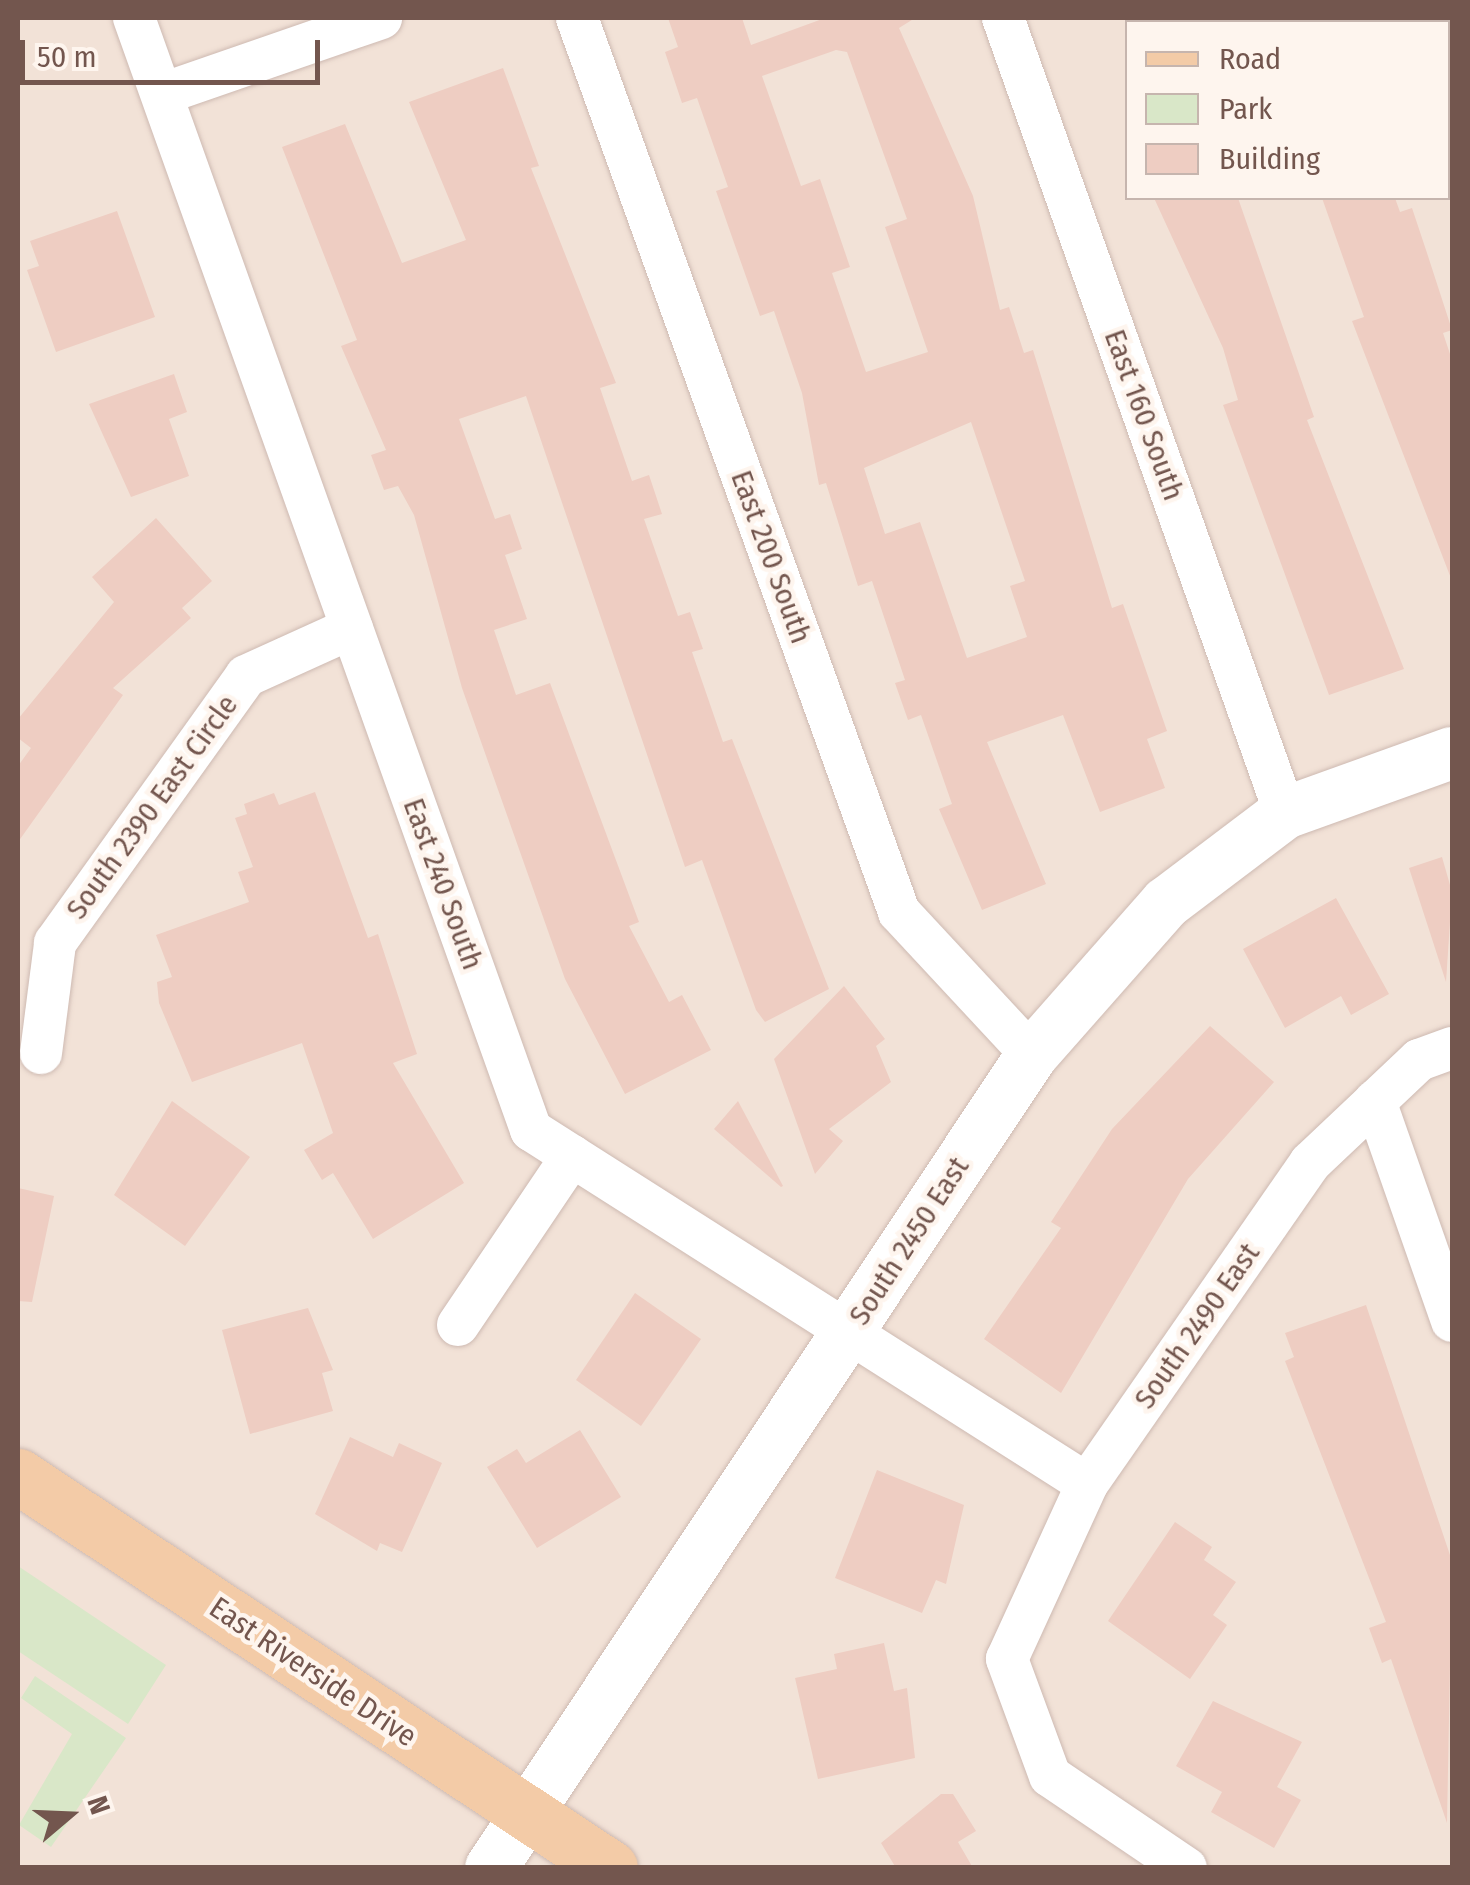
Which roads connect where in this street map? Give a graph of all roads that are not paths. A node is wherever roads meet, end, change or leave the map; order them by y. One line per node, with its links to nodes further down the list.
1 (134, 18): 5 (street, East 240 South)
2 (381, 18): 5 (street)
3 (577, 18): 11 (street, East 200 South)
4 (1003, 18): 8 (street, East 160 South)
5 (162, 94): 6 (street, East 240 South)
6 (352, 628): 10 (street, South 2390 East Circle); 13 (street, East 240 South)
7 (1452, 753): 8 (street, South 2450 East)
8 (1284, 813): 11 (street, South 2450 East)
9 (1452, 1048): 12 (street, South 2490 East)
10 (41, 1053)
11 (1032, 1054): 16 (street, South 2450 East)
12 (1375, 1101): 14 (street); 18 (street, South 2490 East)
13 (572, 1156): 15 (street); 16 (street, East 240 South)
14 (1452, 1320)
15 (458, 1325)
16 (850, 1331): 18 (street, East 240 South); 19 (street, South 2450 East)
17 (18, 1476): 19 (main road, East Riverside Drive)
18 (1087, 1484): 22 (street, South 2490 East)
19 (530, 1815): 20 (street, South 2450 East); 21 (main road, East Riverside Drive)
20 (491, 1868)
21 (610, 1868)
22 (1186, 1868)

